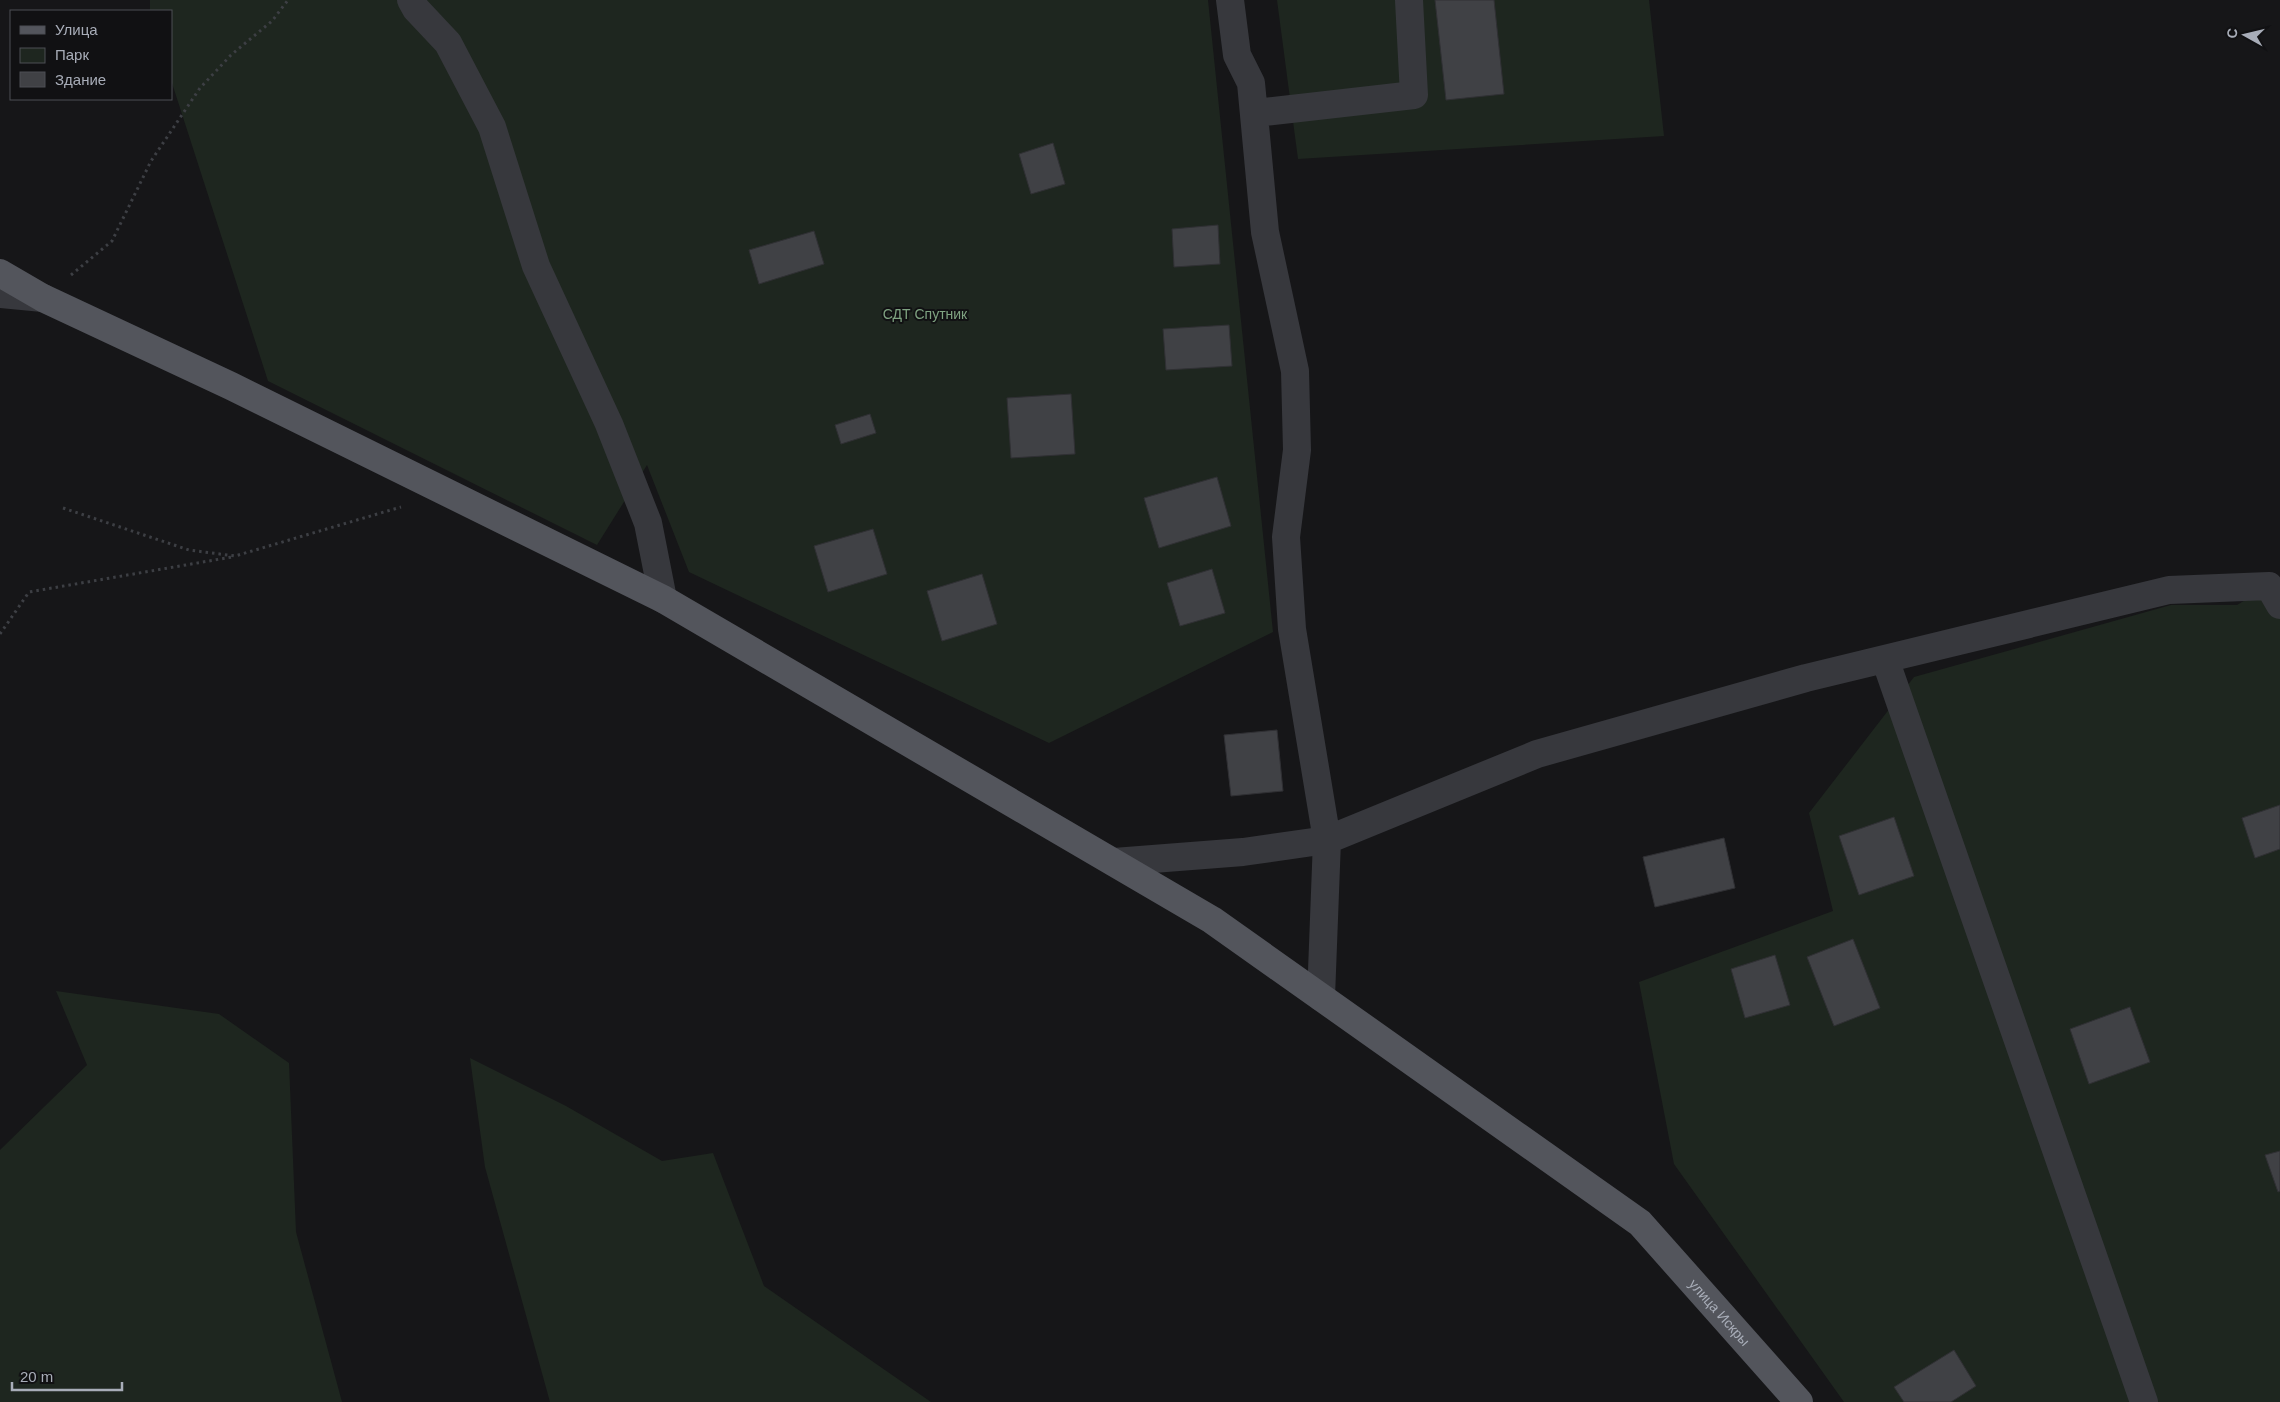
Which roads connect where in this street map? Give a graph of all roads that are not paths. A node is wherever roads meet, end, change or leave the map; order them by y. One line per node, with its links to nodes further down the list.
1 (411, 0): 8 (street)
2 (1230, 0): 4 (street)
3 (1410, 0): 4 (street)
4 (1255, 113): 11 (street)
5 (0, 272): 7 (main road, улица Искры)
6 (0, 294): 7 (street)
7 (44, 298): 8 (main road, улица Искры)
8 (663, 599): 12 (main road, улица Искры)
9 (2280, 605): 10 (street)
10 (1885, 659): 11 (street); 15 (street)
11 (1327, 840): 12 (street); 13 (street)
12 (1114, 862): 13 (main road, улица Искры)
13 (1321, 997): 14 (main road, улица Искры)
14 (1798, 1402)
15 (2144, 1402)

